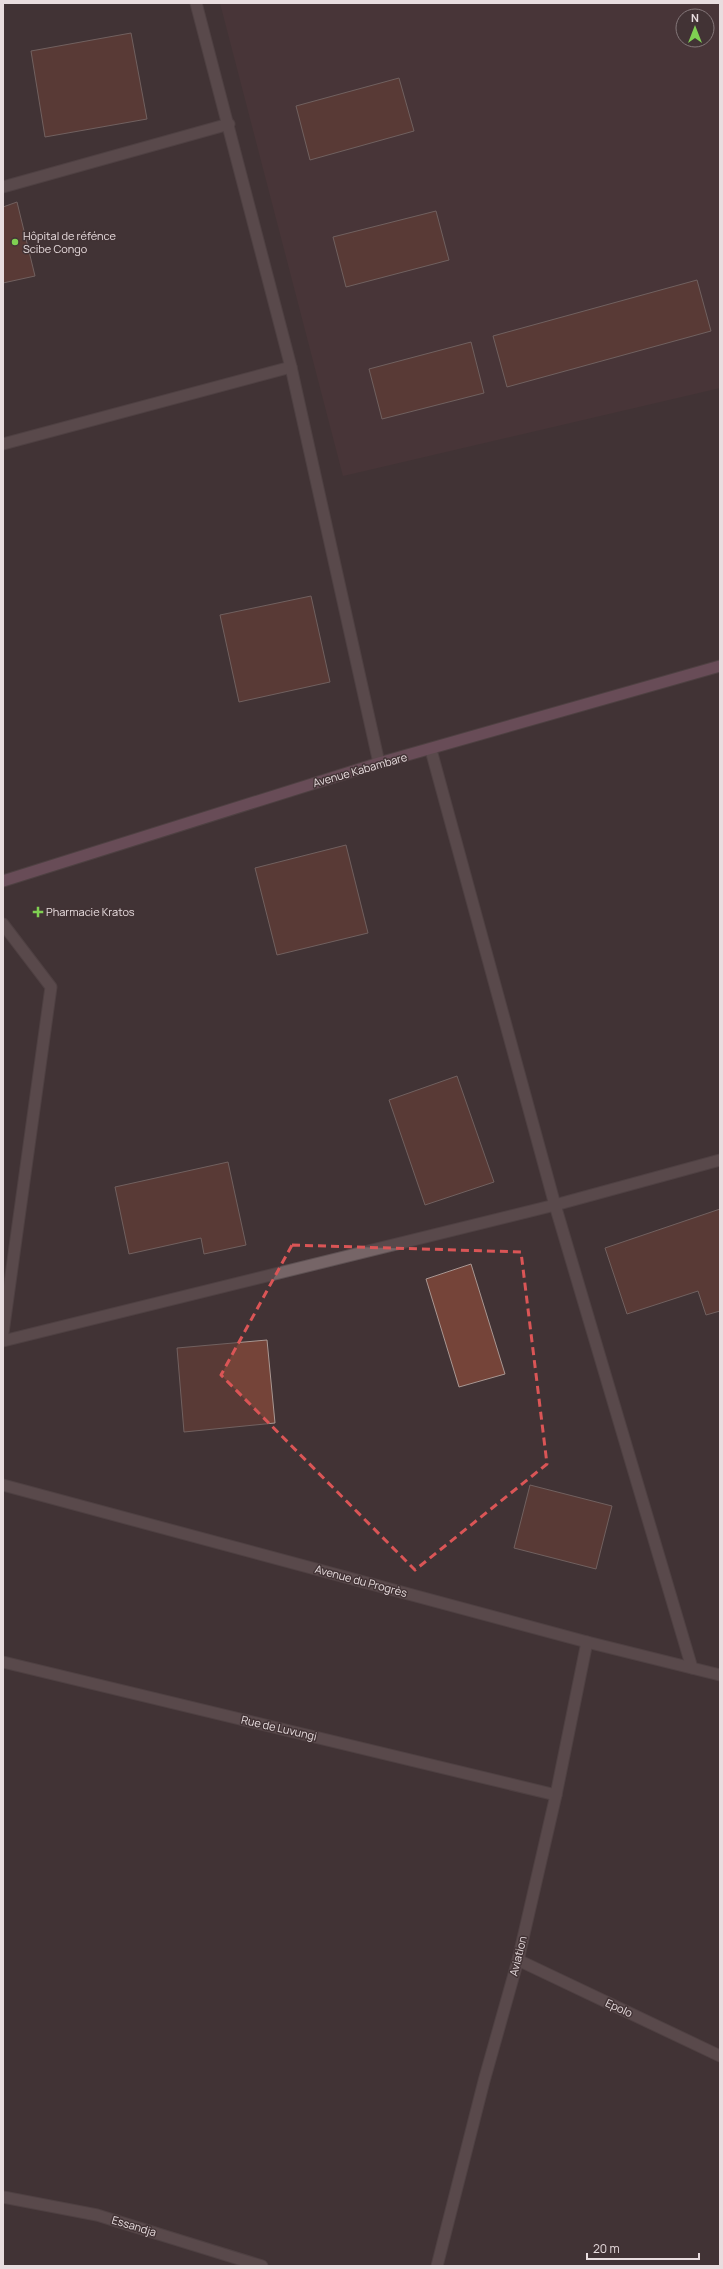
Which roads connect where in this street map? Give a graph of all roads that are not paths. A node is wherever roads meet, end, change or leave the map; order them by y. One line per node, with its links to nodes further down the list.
1 (196, 3): 2 (street)
2 (229, 124): 3 (street); 4 (street)
3 (3, 187)
4 (291, 367): 5 (street); 8 (street)
5 (3, 444)
6 (720, 666): 7 (main road, Avenue Kabambare)
7 (430, 750): 8 (main road, Avenue Kabambare); 12 (street)
8 (379, 763): 9 (main road, Avenue Kabambare)
9 (3, 881)
10 (3, 924): 13 (street)
11 (720, 1160): 12 (street)
12 (555, 1205): 14 (street); 18 (street)
13 (3, 1333)
14 (3, 1341)
15 (3, 1484): 16 (street, Avenue du Progrès)
16 (586, 1642): 18 (street, Avenue du Progrès); 20 (street, Aviation)
17 (3, 1662): 20 (street, Rue de Luvungi)
18 (692, 1668): 19 (street, Avenue du Progrès)
19 (720, 1675)
20 (556, 1795): 21 (street, Aviation)
21 (518, 1960): 22 (street, Epolo); 25 (street, Aviation)
22 (720, 2056)
23 (3, 2197): 24 (street, Essandja)
24 (262, 2266)
25 (437, 2266)

